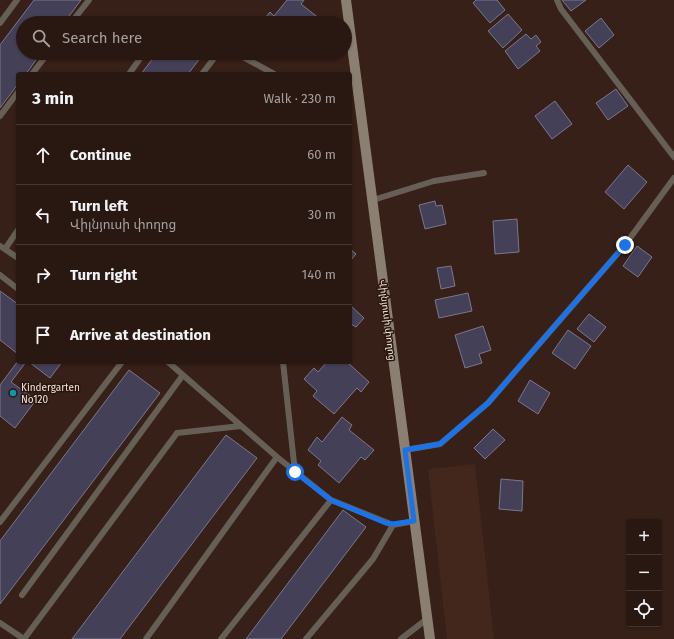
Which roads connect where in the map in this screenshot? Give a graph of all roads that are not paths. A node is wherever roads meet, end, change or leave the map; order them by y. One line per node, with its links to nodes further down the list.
1 (17, 0): 7 (lane)
2 (89, 0): 5 (lane)
3 (346, 0): 6 (street, Վիլնյուսի փողոց)
4 (557, 0): 20 (lane)
5 (76, 16)
6 (347, 16)
7 (0, 23)
8 (43, 60): 13 (lane)
9 (139, 60): 14 (lane)
10 (213, 60): 15 (lane)
11 (249, 60): 16 (lane)
12 (352, 60): 17 (street, Վիլնյուսի փողոց)
13 (34, 72)
14 (130, 72)
15 (204, 72)
16 (270, 72)
17 (353, 76): 23 (street, Վիլնյուսի փողոց)
18 (16, 95): 19 (lane)
19 (0, 116)
20 (674, 157)
21 (484, 173): 23 (lane)
22 (674, 178): 34 (lane)
23 (372, 200): 34 (street, Վիլնյուսի փողոց)
24 (16, 232): 25 (lane)
25 (2, 248): 26 (lane)
26 (16, 257)
27 (0, 275): 28 (lane)
28 (16, 287)
29 (120, 364): 39 (lane)
30 (170, 364): 32 (lane)
31 (283, 364): 36 (lane)
32 (183, 375): 33 (lane); 41 (lane)
33 (241, 426): 35 (lane); 44 (lane)
34 (405, 450): 38 (street, Վիլնյուսի փողոց)
35 (277, 457): 36 (lane); 45 (lane)
36 (295, 472): 37 (lane)
37 (331, 500): 40 (lane); 46 (lane)
38 (414, 521): 40 (lane); 42 (street, Վիլնյուսի փողոց)
39 (0, 522)
40 (393, 524): 47 (lane)
41 (22, 595)
42 (428, 619): 48 (lane); 49 (street, Վիլնյուսի փողոց)
43 (0, 623): 44 (lane)
44 (24, 639)
45 (146, 639)
46 (221, 639)
47 (306, 639)
48 (401, 639)
49 (430, 639)

